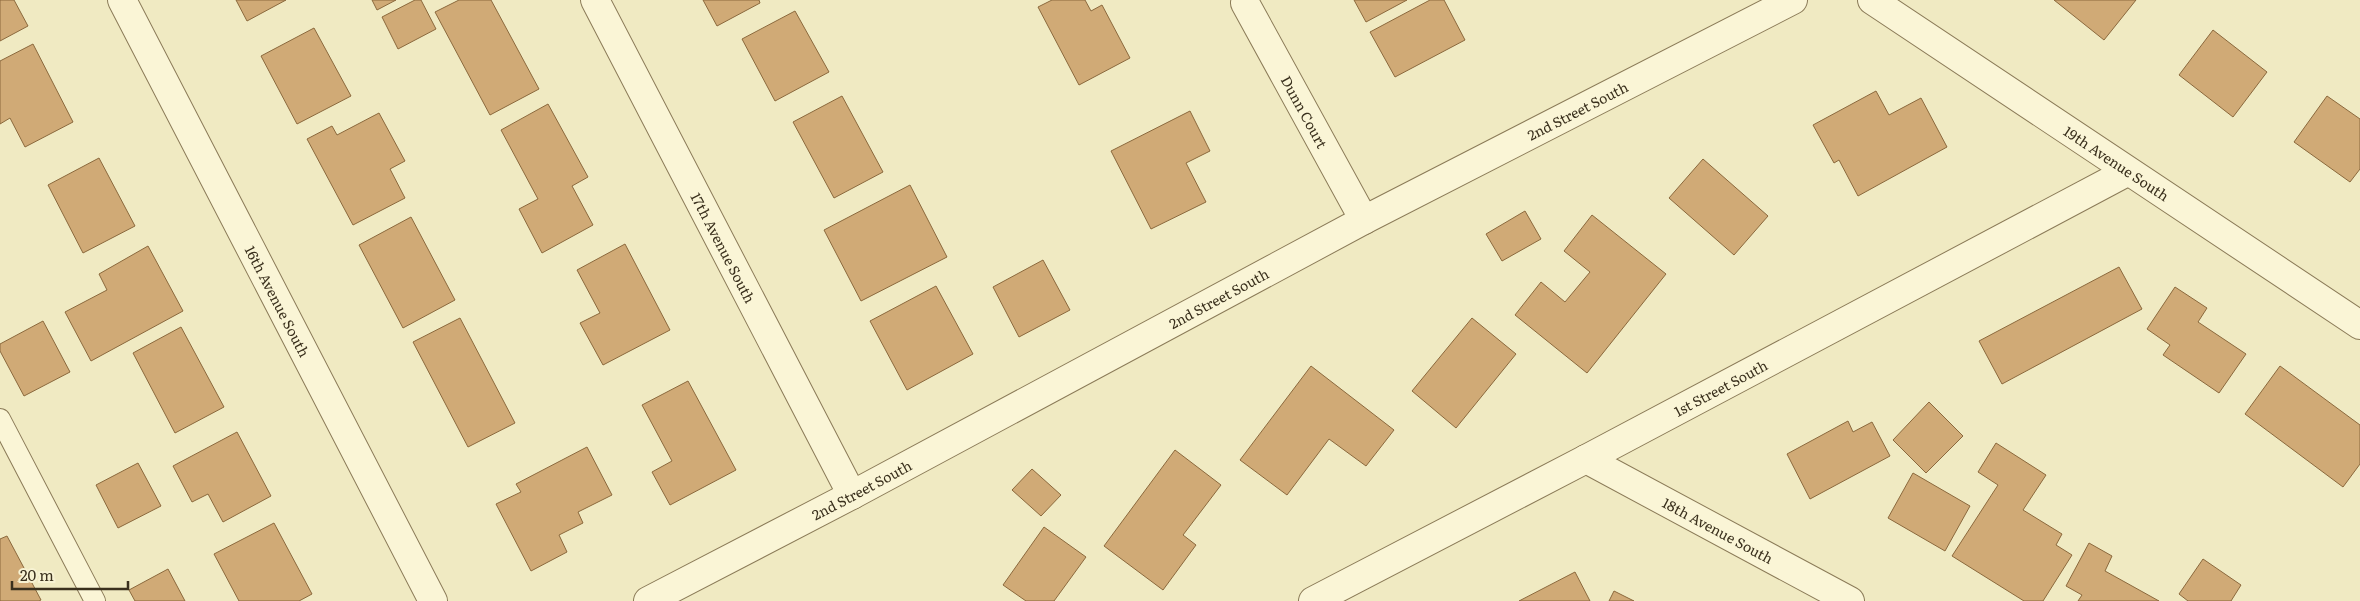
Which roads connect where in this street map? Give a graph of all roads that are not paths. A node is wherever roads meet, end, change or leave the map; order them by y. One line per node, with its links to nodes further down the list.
1 (122, 0): 13 (street, 16th Avenue South)
2 (595, 0): 11 (street, 17th Avenue South)
3 (1793, 0): 7 (street, 2nd Street South)
4 (1872, 0): 6 (street, 19th Avenue South)
5 (1246, 3): 7 (street, Dunn Court)
6 (2128, 172): 8 (street, 19th Avenue South); 10 (street, 1st Street South)
7 (1364, 220): 11 (street, 2nd Street South)
8 (2360, 325)
9 (0, 419): 12 (lane)
10 (1586, 459): 15 (street, 1st Street South); 16 (street, 18th Avenue South)
11 (852, 494): 14 (street, 2nd Street South)
12 (95, 601)
13 (434, 601)
14 (648, 601)
15 (1313, 601)
16 (1850, 601)

